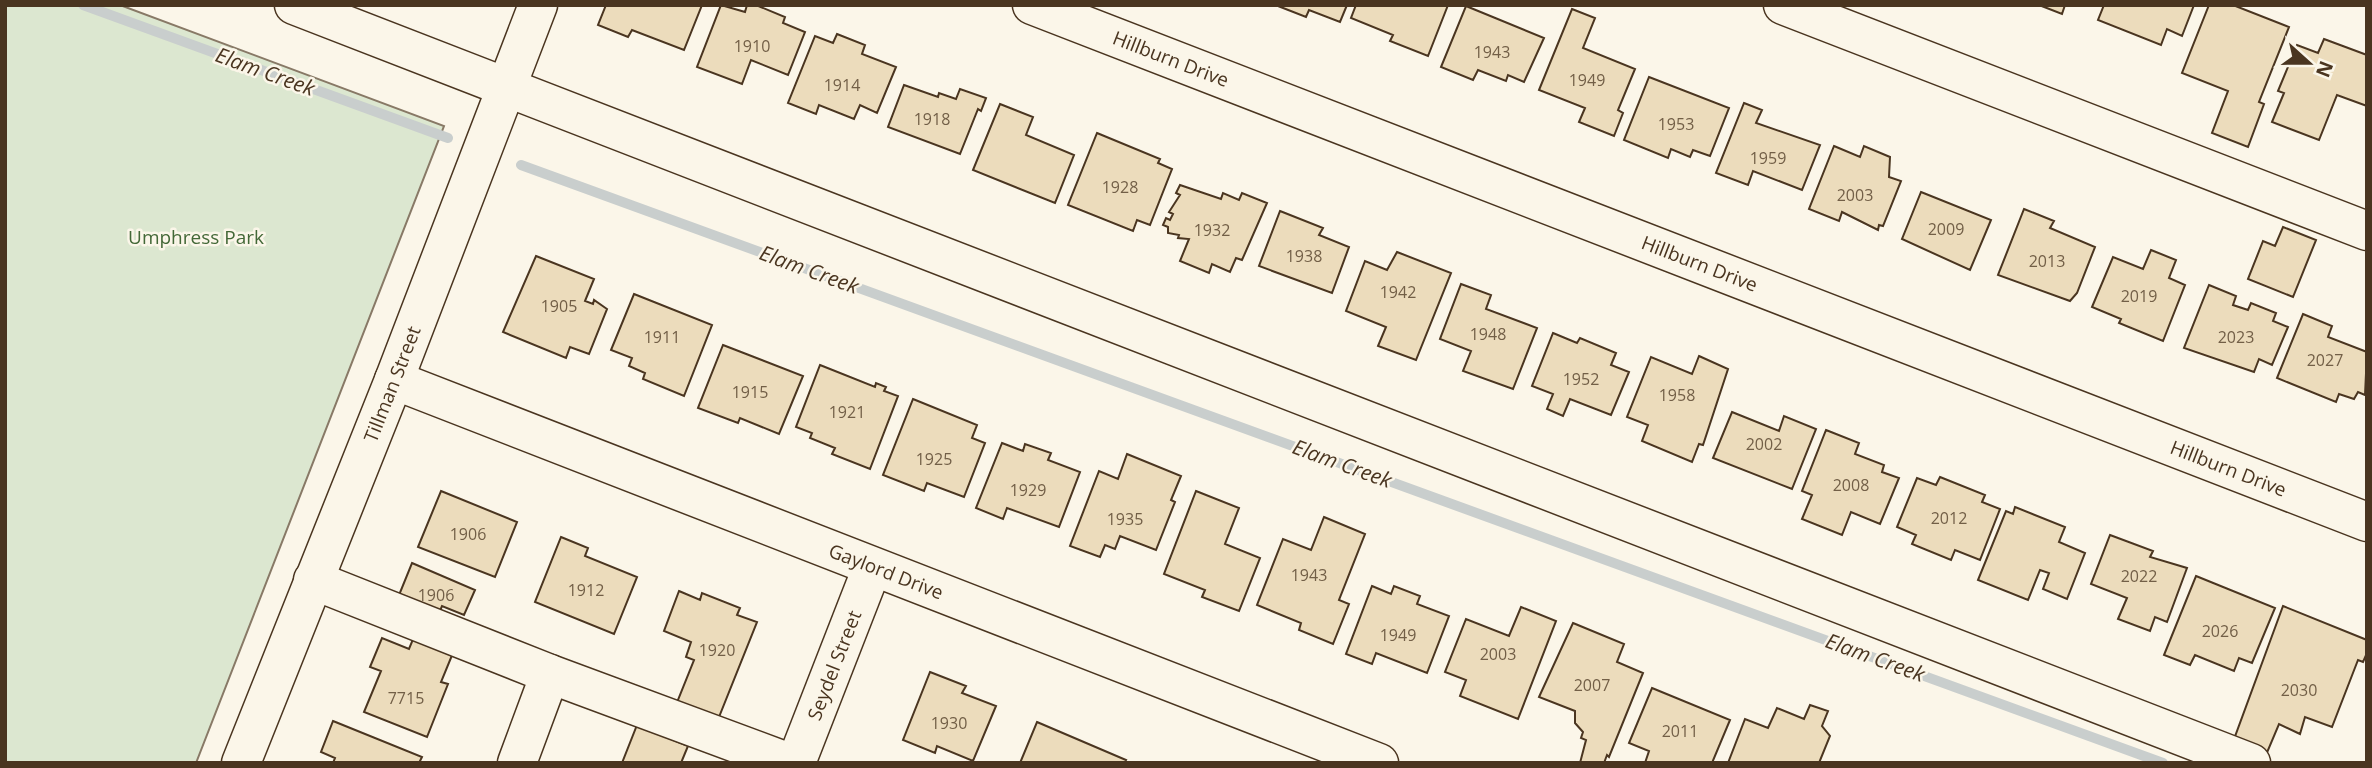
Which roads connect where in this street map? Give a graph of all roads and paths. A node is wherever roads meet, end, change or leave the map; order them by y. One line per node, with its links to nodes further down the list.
1 (293, 5): 5 (street)
2 (538, 5): 5 (street, Tillman Street)
3 (1032, 5): 8 (street, Hillburn Drive)
4 (1783, 5): 6 (street)
5 (506, 86): 7 (street, Tillman Street); 17 (street)
6 (2367, 231)
7 (394, 380): 9 (street, Gaylord Drive); 10 (street, Tillman Street)
8 (2367, 522)
9 (872, 568): 12 (street, Gaylord Drive); 16 (street, Seydel Street)
10 (313, 580): 11 (street); 13 (street, Tillman Street)
11 (551, 674): 14 (street); 15 (street)
12 (1364, 760)
13 (241, 763)
14 (517, 763)
15 (790, 763)
16 (796, 763)
17 (2251, 763)

